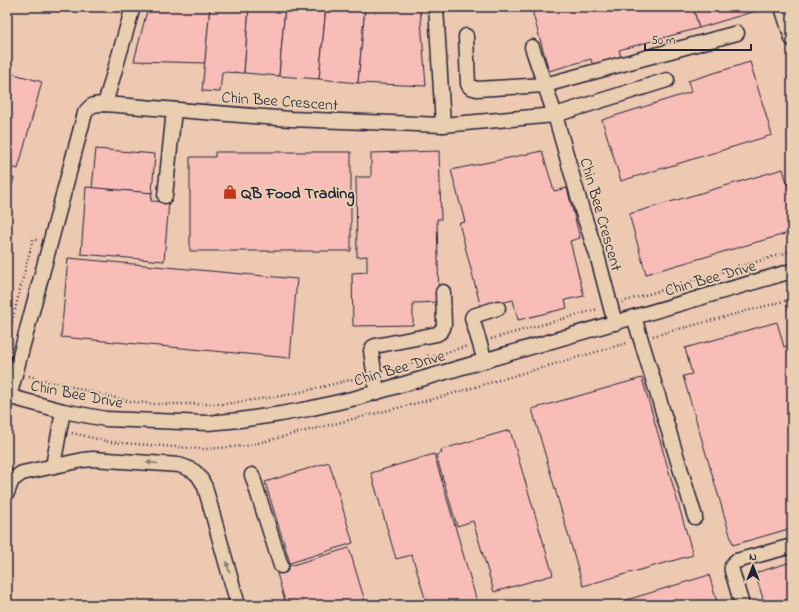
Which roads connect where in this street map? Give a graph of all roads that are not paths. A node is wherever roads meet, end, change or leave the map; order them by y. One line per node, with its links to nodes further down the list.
1 (133, 7): 10 (street)
2 (436, 7): 13 (street)
3 (782, 7): 6 (street)
4 (737, 32): 9 (street)
5 (466, 36): 9 (street)
6 (792, 39)
7 (532, 47): 9 (street)
8 (667, 80): 12 (street)
9 (545, 85): 12 (street)
10 (105, 104): 11 (street, Chin Bee Crescent); 22 (street, Chin Bee Crescent)
11 (174, 110): 13 (street, Chin Bee Crescent); 14 (street)
12 (555, 115): 13 (street, Chin Bee Crescent); 19 (street, Chin Bee Crescent)
13 (443, 125)
14 (165, 196)
15 (792, 271): 18 (street, Chin Bee Drive)
16 (443, 292): 21 (street)
17 (498, 308): 20 (street)
18 (634, 317): 19 (street, Chin Bee Drive); 27 (street)
19 (615, 323): 20 (street, Chin Bee Drive)
20 (485, 361): 21 (street, Chin Bee Drive)
21 (377, 392): 23 (street, Chin Bee Drive)
22 (8, 396): 23 (street, Chin Bee Drive)
23 (63, 411): 24 (street)
24 (52, 466): 26 (street); 30 (street, one-way to 24)
25 (252, 475): 29 (street)
26 (7, 493)
27 (695, 517)
28 (792, 546): 31 (street)
29 (281, 566)
30 (238, 605)
31 (742, 605)

